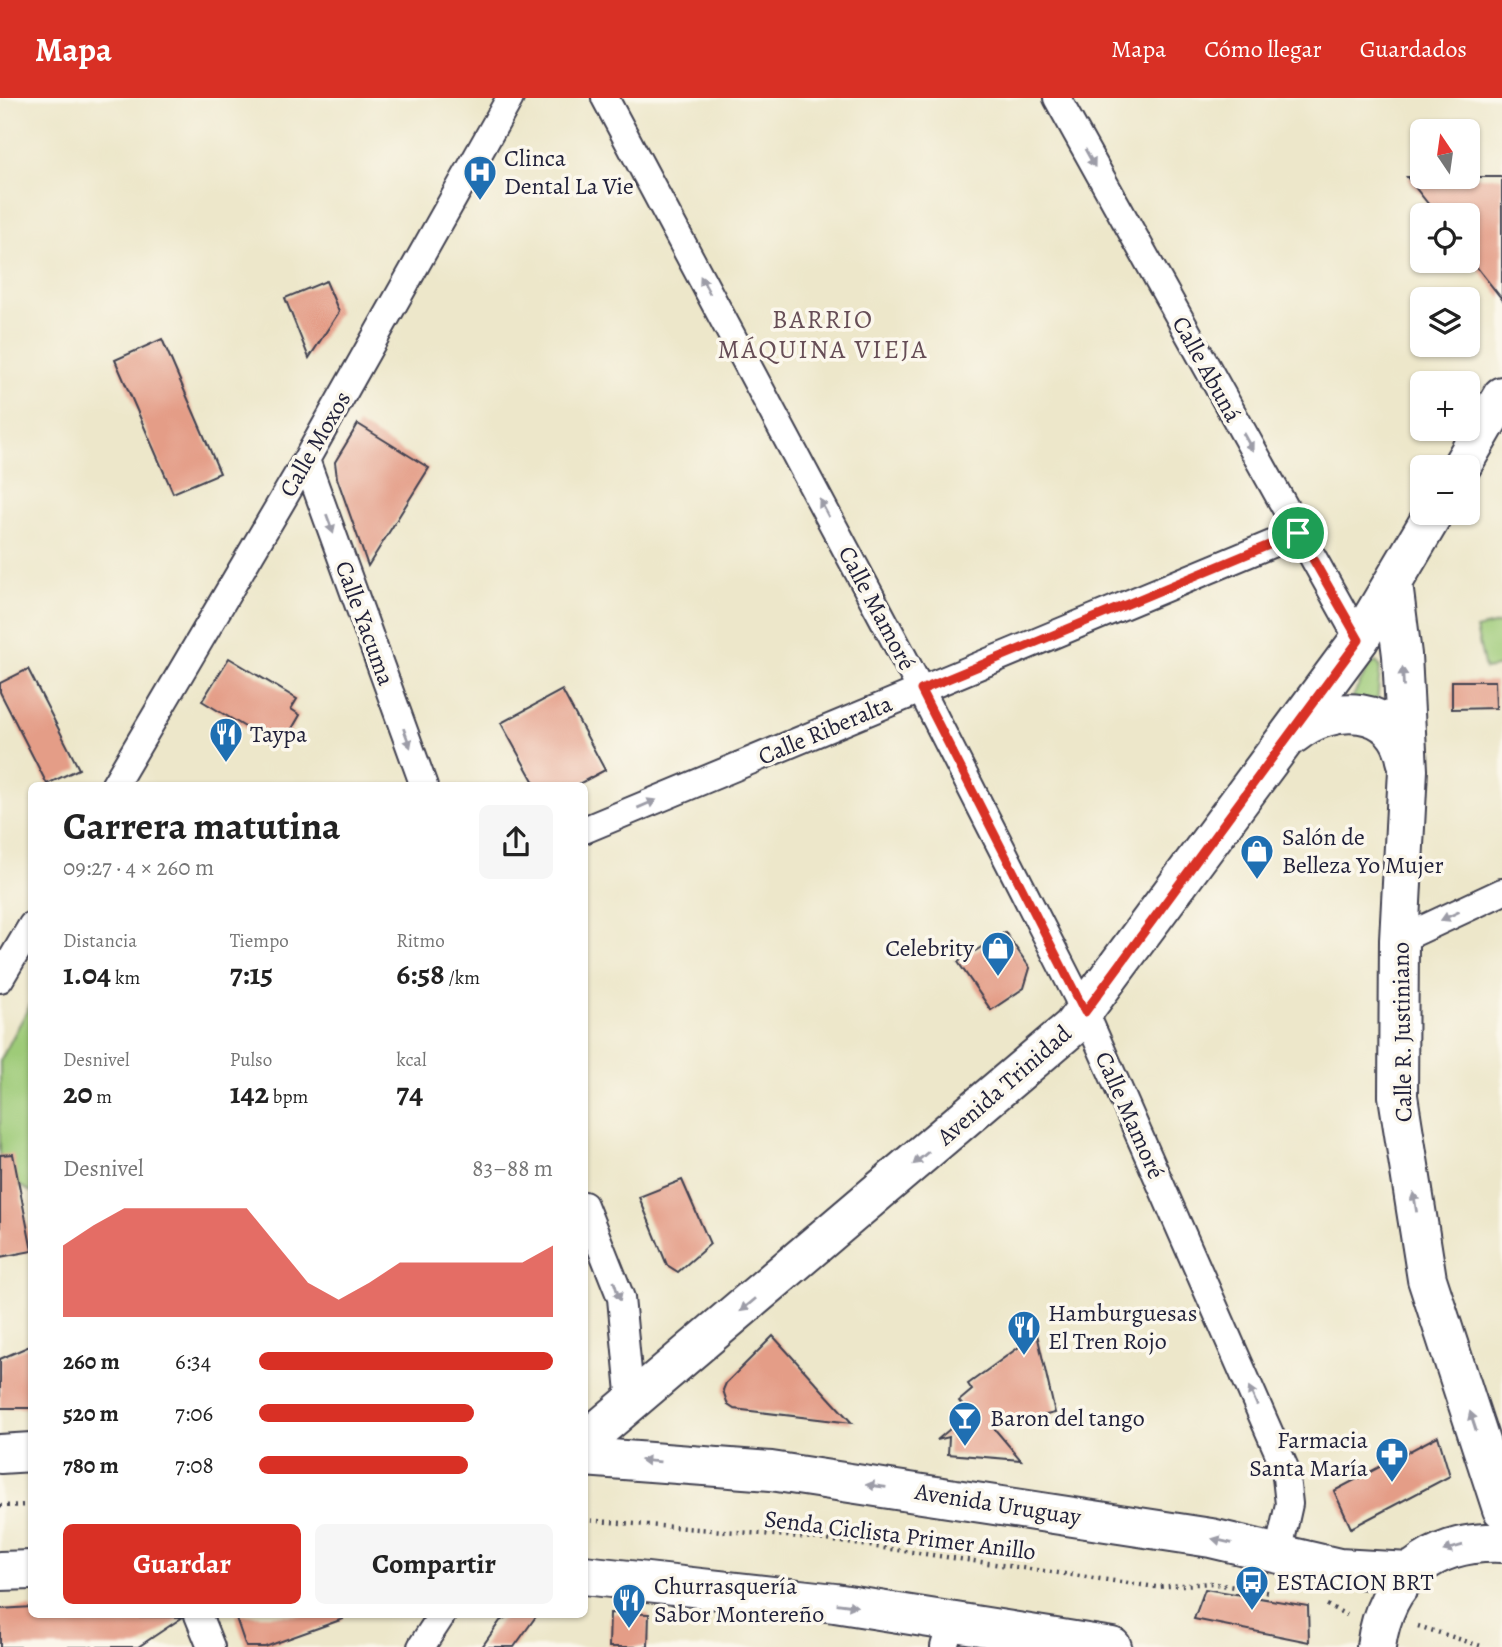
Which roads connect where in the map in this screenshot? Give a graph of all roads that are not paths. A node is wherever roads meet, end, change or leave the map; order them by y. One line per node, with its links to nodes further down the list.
1 (510, 98): 6 (street, Calle Moxos)
2 (605, 98): 11 (street, Calle Mamoré, one-way to 2)
3 (1057, 98): 8 (street, Calle Abuná, one-way to 8)
4 (1499, 409): 5 (main road)
5 (1469, 455)
6 (306, 460): 14 (street, Calle Moxos); 15 (street, Calle Yacuma, one-way to 15)
7 (1427, 525): 9 (main road, Avenida Trinidad)
8 (1298, 533): 10 (street, Calle Abuná); 11 (street, Calle Riberalta)
9 (1392, 584): 10 (main road, Avenida Trinidad); 13 (main road, Calle R. Justiniano, one-way to 9)
10 (1359, 640): 12 (main road, Avenida Trinidad)
11 (921, 690): 16 (street, Calle Riberalta, one-way to 11); 21 (street, Calle Mamoré)
12 (1287, 740): 13 (main road); 21 (main road, Avenida Trinidad)
13 (1408, 770): 19 (main road, Calle R. Justiniano)
14 (116, 782)
15 (423, 782)
16 (588, 828)
17 (1502, 892): 19 (street, one-way to 19)
18 (28, 932): 20 (street)
19 (1399, 940): 28 (main road, Calle R. Justiniano, one-way to 19)
20 (0, 979)
21 (1085, 1012): 23 (main road, Avenida Trinidad, one-way to 23); 30 (street, Calle Mamoré, one-way to 21)
22 (588, 1215): 23 (street, one-way to 23)
23 (631, 1403): 24 (main road, Avenida Trinidad)
24 (588, 1439)
25 (28, 1452): 26 (main road)
26 (0, 1454)
27 (588, 1457): 30 (main road, Avenida Uruguay, one-way to 27)
28 (1502, 1509)
29 (1502, 1543): 33 (main road, one-way to 33)
30 (1278, 1554): 33 (main road, Avenida Uruguay)
31 (28, 1570): 32 (main road)
32 (0, 1571)
33 (1409, 1572): 41 (main road)
34 (588, 1576): 37 (main road, one-way to 37)
35 (199, 1618): 38 (street)
36 (440, 1618): 39 (street)
37 (948, 1633): 40 (main road)
38 (211, 1647)
39 (421, 1647)
40 (1112, 1647)
41 (1376, 1647)

